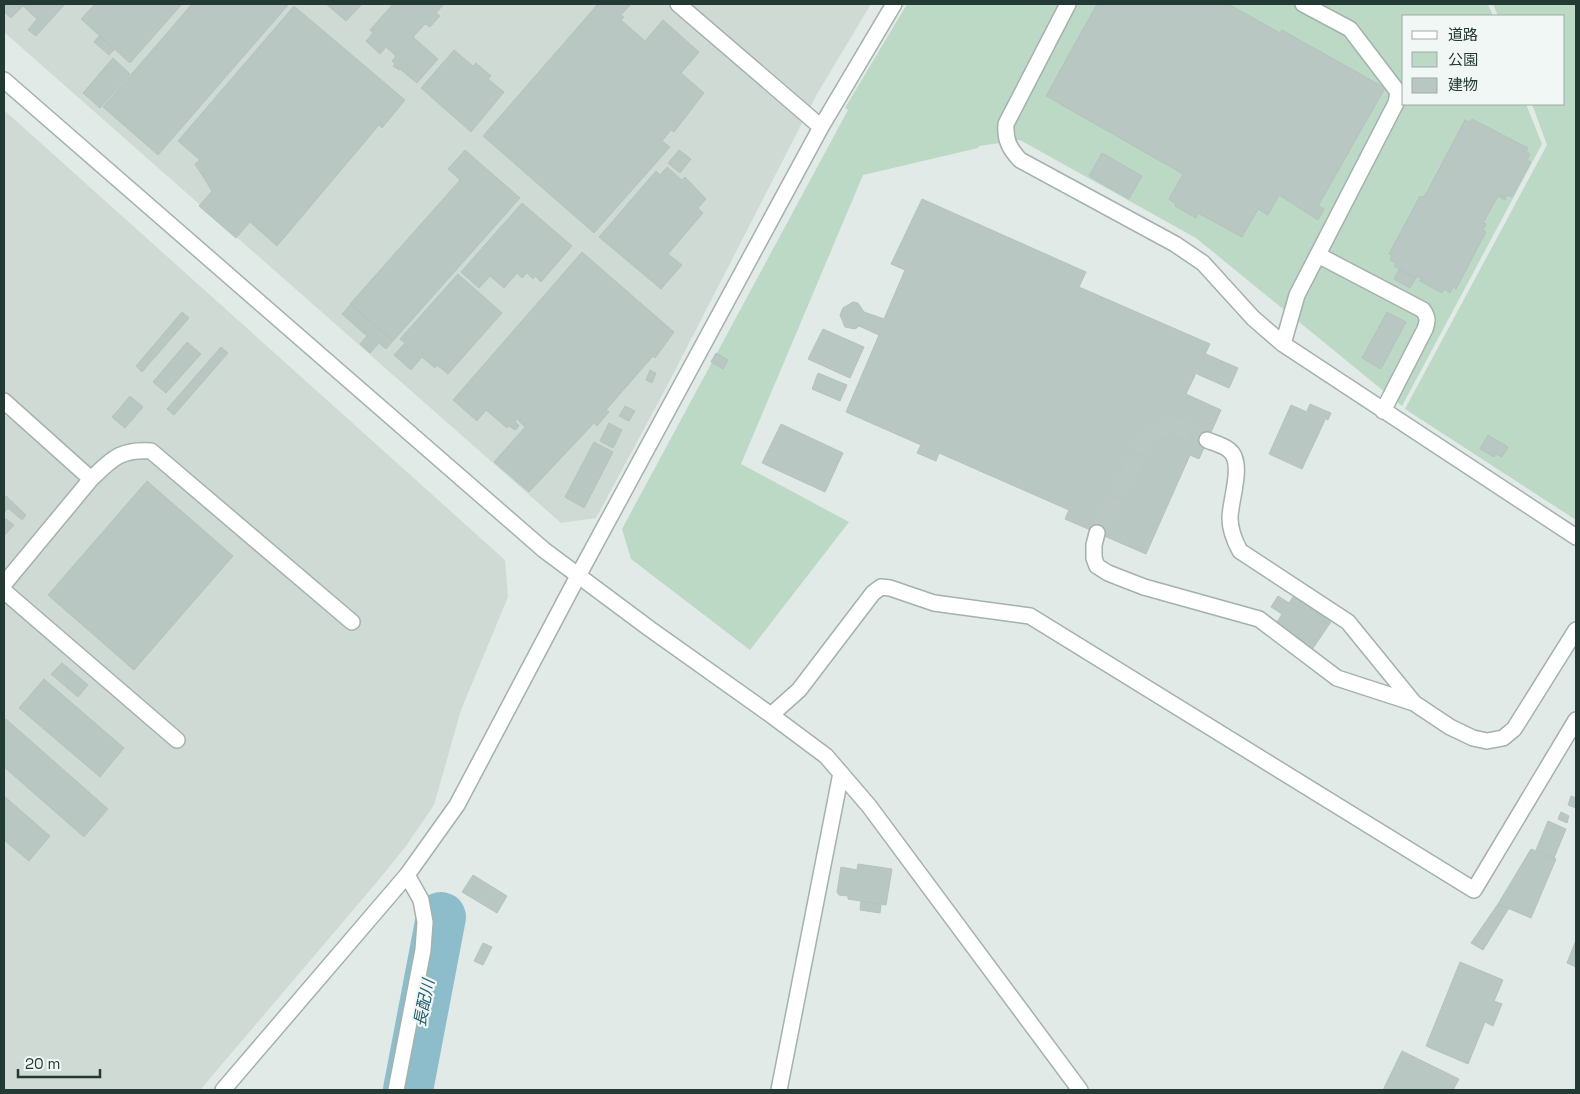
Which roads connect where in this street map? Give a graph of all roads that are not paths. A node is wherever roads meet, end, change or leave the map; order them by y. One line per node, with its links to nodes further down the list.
1 (678, 4): 6 (street)
2 (894, 4): 6 (street)
3 (1068, 4): 8 (street)
4 (1303, 4): 7 (street)
5 (4, 80): 15 (street)
6 (822, 127): 15 (street)
7 (1318, 255): 8 (street); 10 (street)
8 (1284, 344): 10 (street)
9 (4, 401): 12 (street)
10 (1383, 411): 14 (street)
11 (1207, 440): 20 (street)
12 (91, 480): 16 (street); 18 (street)
13 (1097, 533): 20 (street)
14 (1576, 537)
15 (578, 576): 21 (street); 25 (street)
16 (4, 584)
17 (4, 591): 23 (street)
18 (352, 622)
19 (1576, 630): 20 (street)
20 (1414, 703)
21 (772, 714): 22 (street); 24 (street)
22 (1576, 720)
23 (177, 740)
24 (841, 772): 28 (street); 29 (street)
25 (407, 875): 26 (street); 27 (street)
26 (223, 1090)
27 (396, 1090)
28 (779, 1090)
29 (1080, 1090)

